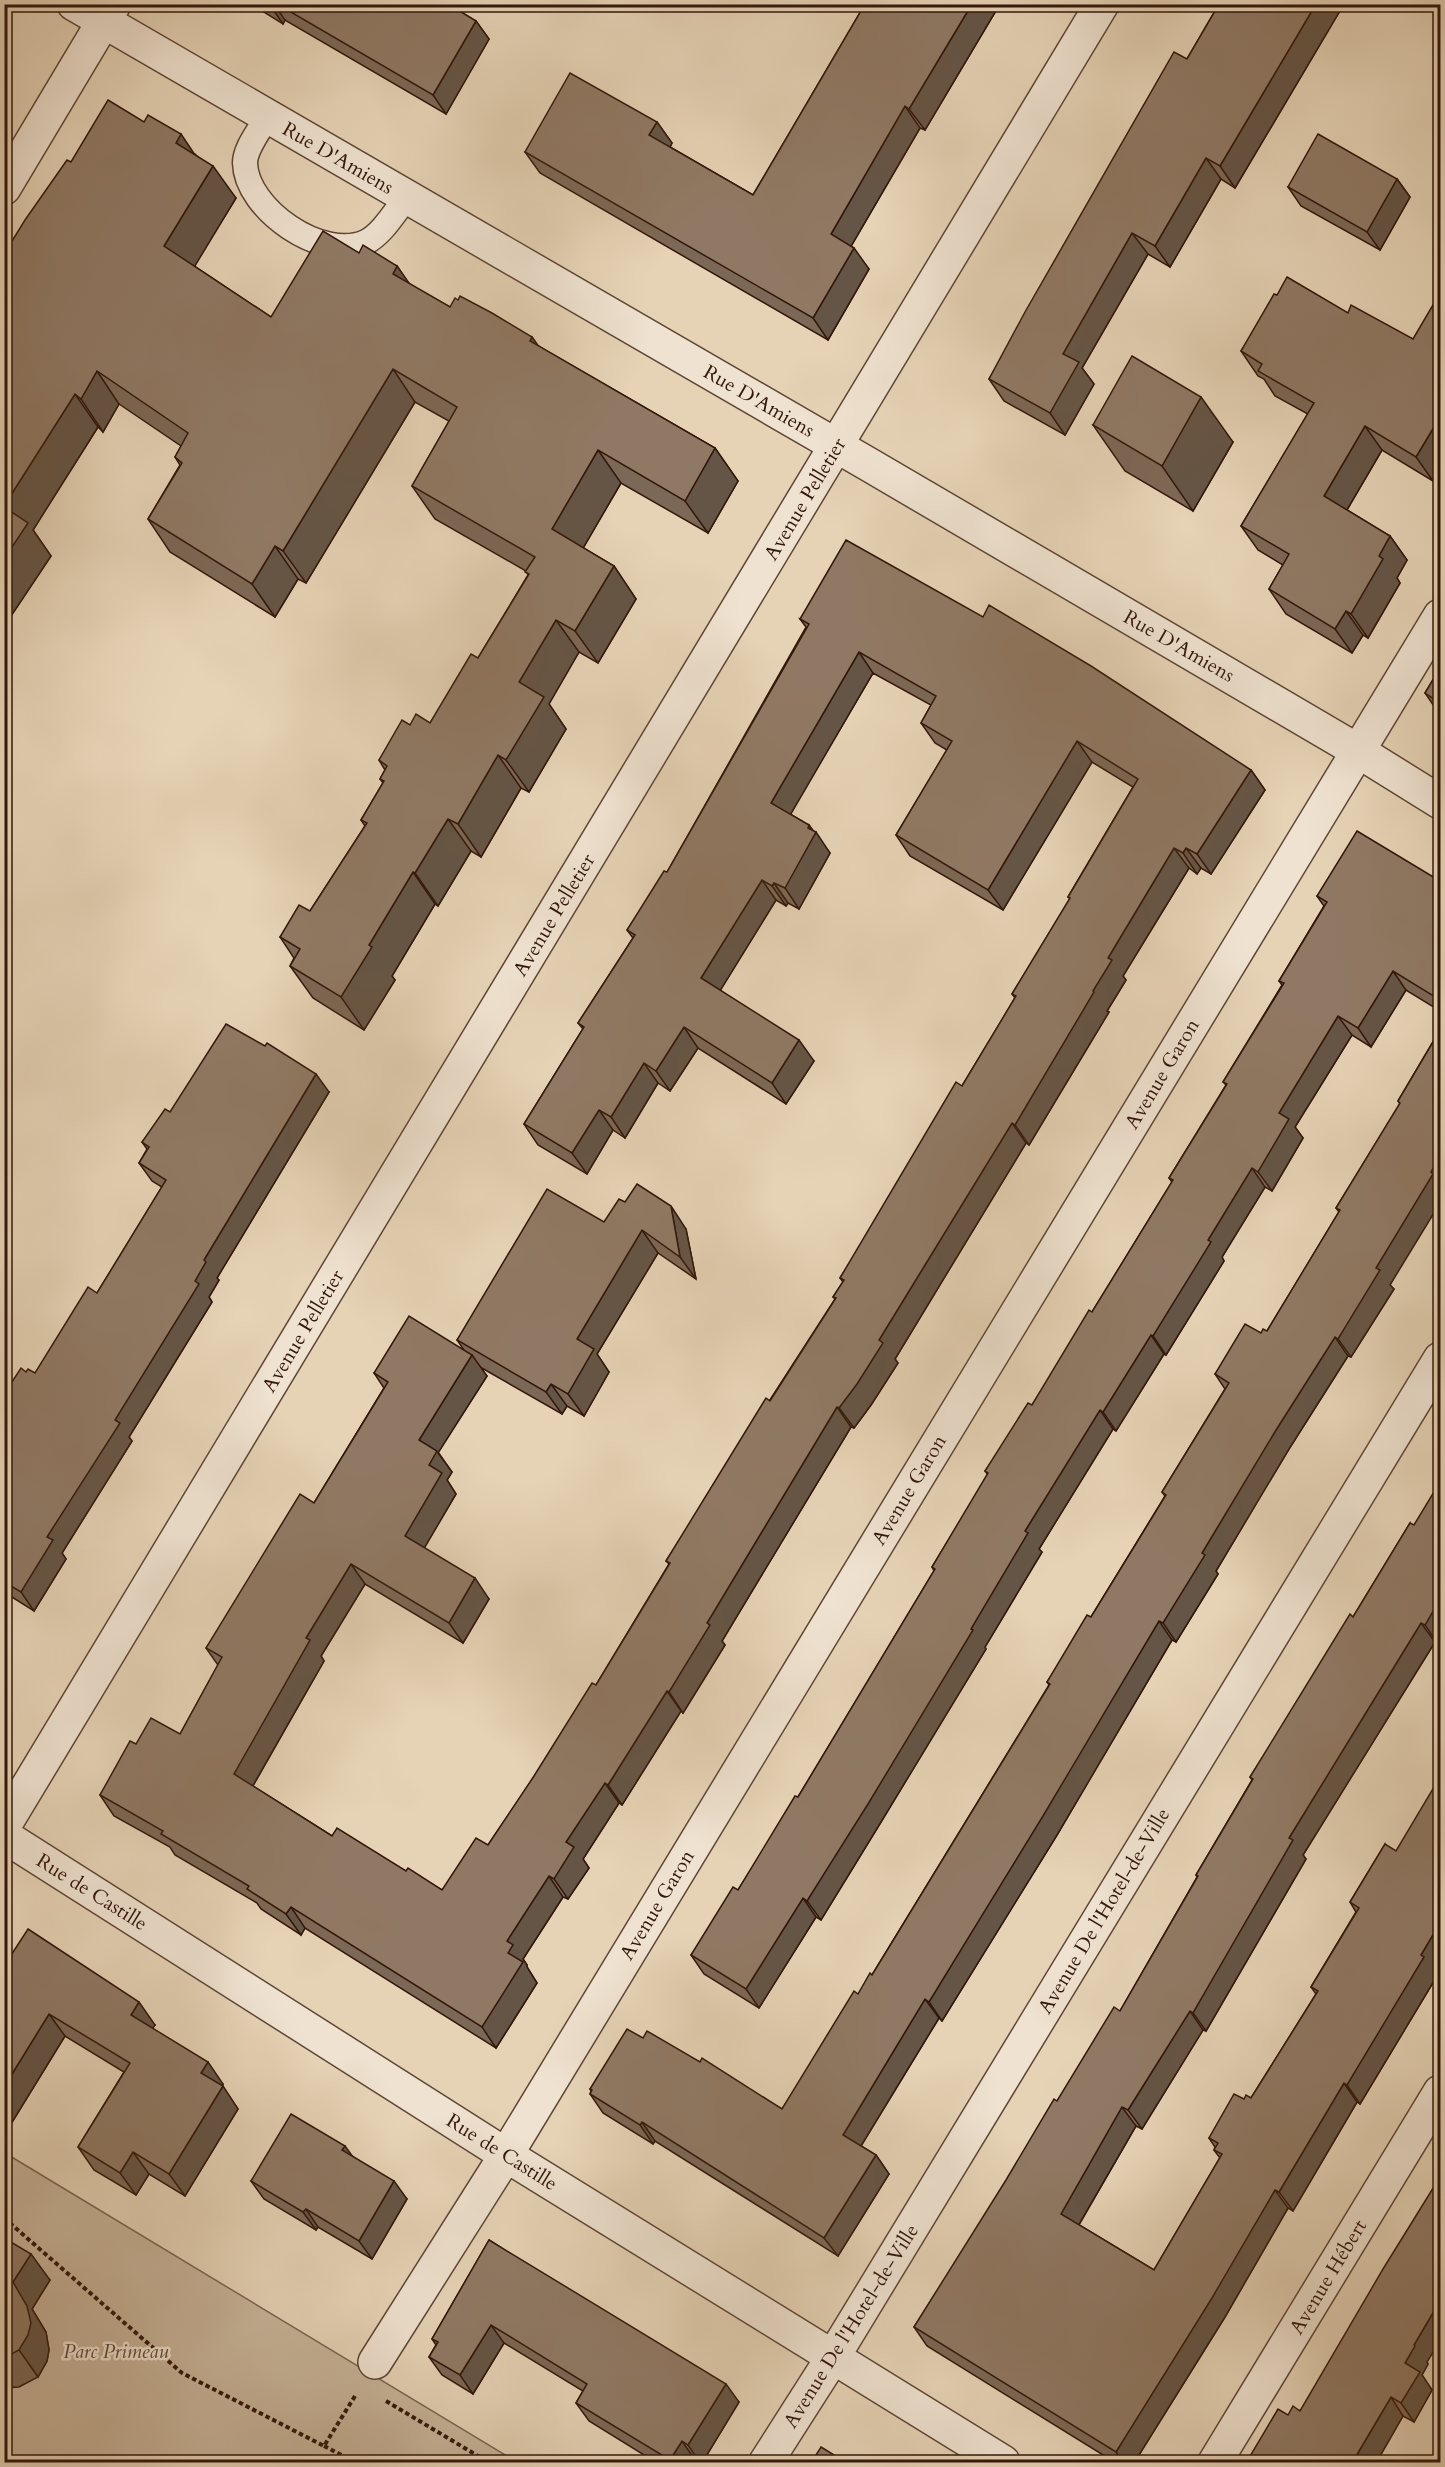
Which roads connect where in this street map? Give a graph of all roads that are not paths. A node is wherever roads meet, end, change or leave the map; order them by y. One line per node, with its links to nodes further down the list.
1 (74, 4): 3 (street, Rue D'Amiens)
2 (1102, 4): 7 (street, Avenue Pelletier)
3 (109, 13): 4 (street, Rue D'Amiens); 5 (street)
4 (267, 117): 6 (street, Rue D'Amiens); 6 (lane)
5 (4, 188)
6 (406, 198): 7 (street, Rue D'Amiens)
7 (837, 446): 9 (street, Rue D'Amiens); 12 (street, Avenue Pelletier)
8 (1440, 616): 9 (street, Avenue Garon)
9 (1358, 751): 10 (street, Rue D'Amiens); 15 (street, Avenue Garon)
10 (1440, 802)
11 (1440, 1359): 16 (street, Avenue De l'Hotel-de-Ville)
12 (4, 1826)
13 (4, 1836): 15 (street, Rue de Castille)
14 (1440, 2092): 20 (street, Avenue Hébert)
15 (506, 2155): 16 (street, Rue de Castille); 17 (street, Avenue Garon)
16 (833, 2357): 18 (street, Avenue De l'Hotel-de-Ville); 19 (street, Rue de Castille)
17 (368, 2374)
18 (766, 2463)
19 (1003, 2463)
20 (1215, 2463)

